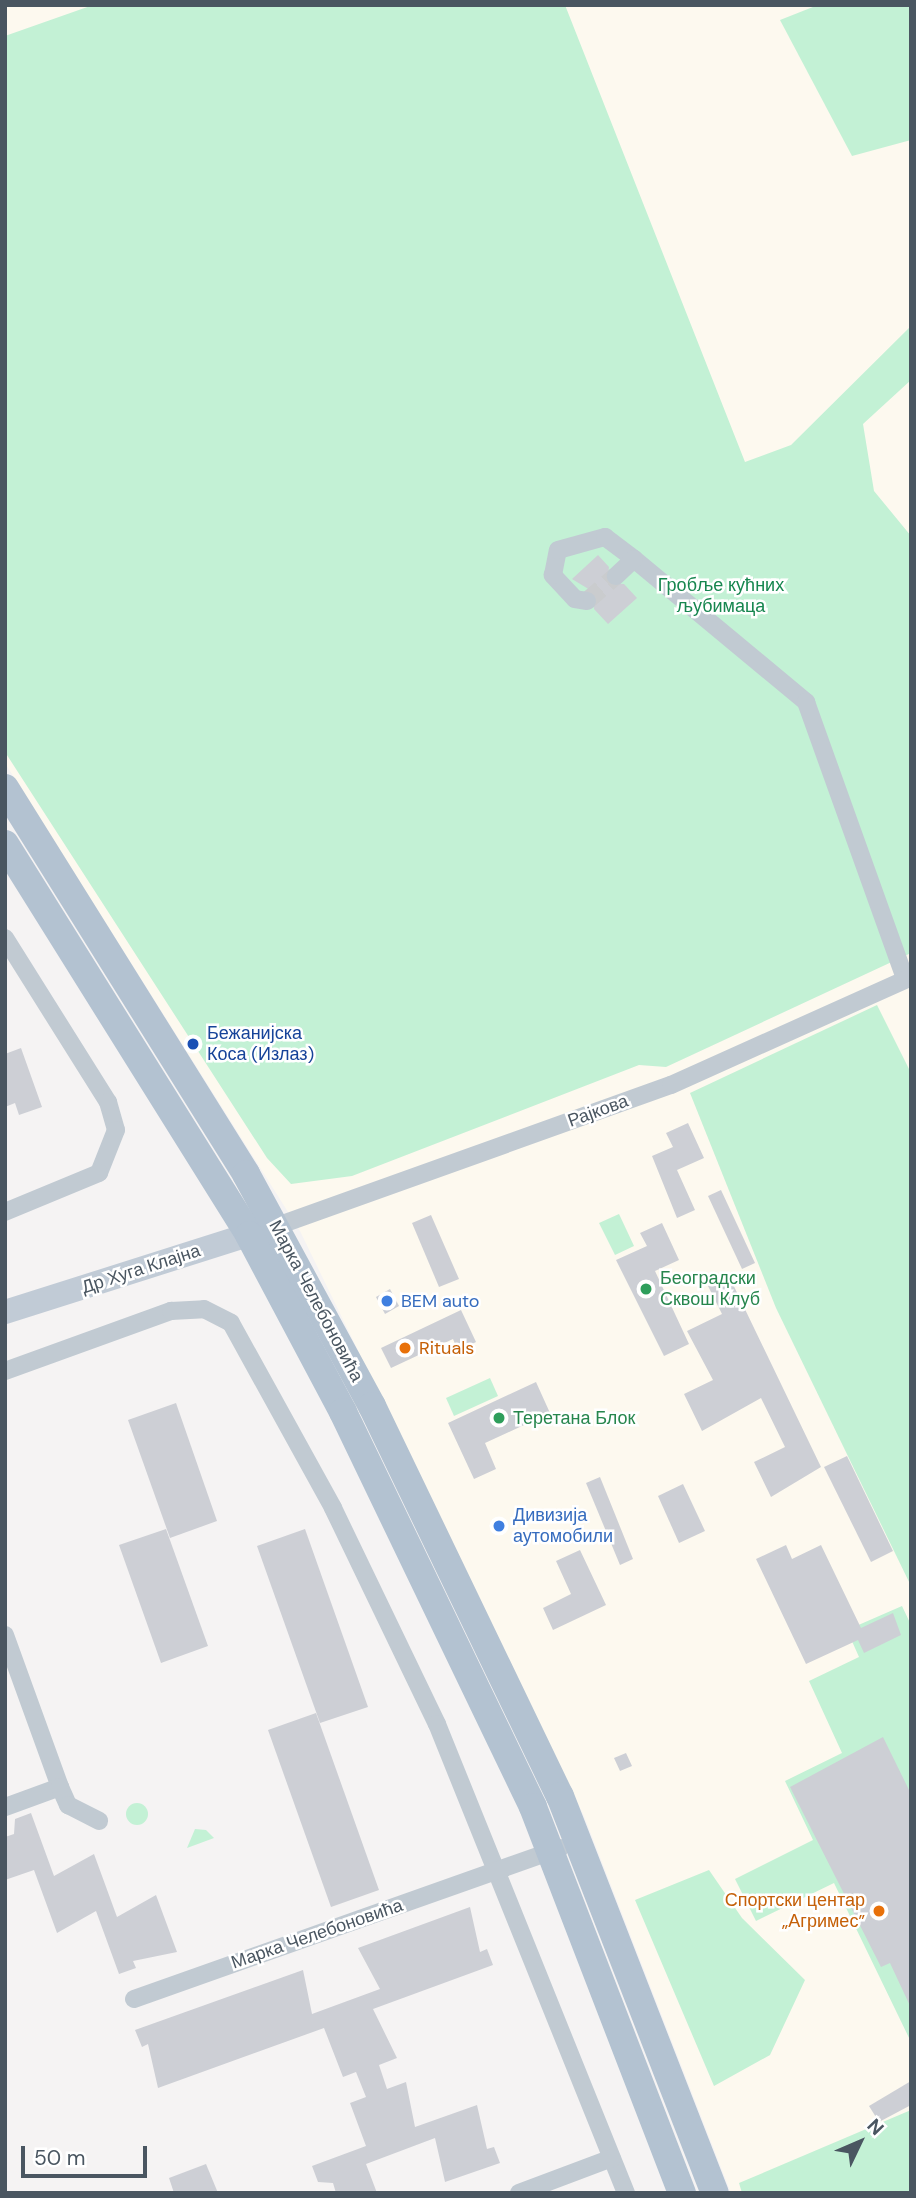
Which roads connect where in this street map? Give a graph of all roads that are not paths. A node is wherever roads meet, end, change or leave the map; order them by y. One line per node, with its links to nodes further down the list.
1 (634, 559): 2 (street); 3 (street); 7 (street)
2 (616, 576)
3 (587, 601)
4 (5, 788): 9 (main road, Марка Челебоновића)
5 (5, 844): 10 (main road, Марка Челебоновића)
6 (5, 938): 8 (street)
7 (908, 978): 9 (street, Рајкова)
8 (5, 1212)
9 (277, 1226): 10 (main road, Др Хуга Клајна); 17 (main road, Марка Челебоновића)
10 (249, 1235): 11 (main road, Др Хуга Клајна); 18 (main road, Марка Челебоновића)
11 (5, 1312)
12 (5, 1371): 19 (street)
13 (5, 1635): 14 (street)
14 (60, 1787): 15 (street); 16 (street)
15 (5, 1807)
16 (99, 1822)
17 (579, 1841): 18 (street, Марка Челебоновића); 25 (main road, Марка Челебоновића)
18 (552, 1851): 19 (street, Марка Челебоновића); 24 (main road, Марка Челебоновића)
19 (500, 1870): 20 (street, Марка Челебоновића); 21 (street)
20 (134, 1998)
21 (612, 2158): 22 (street); 23 (street)
22 (519, 2193)
23 (625, 2193)
24 (682, 2193)
25 (715, 2193)

